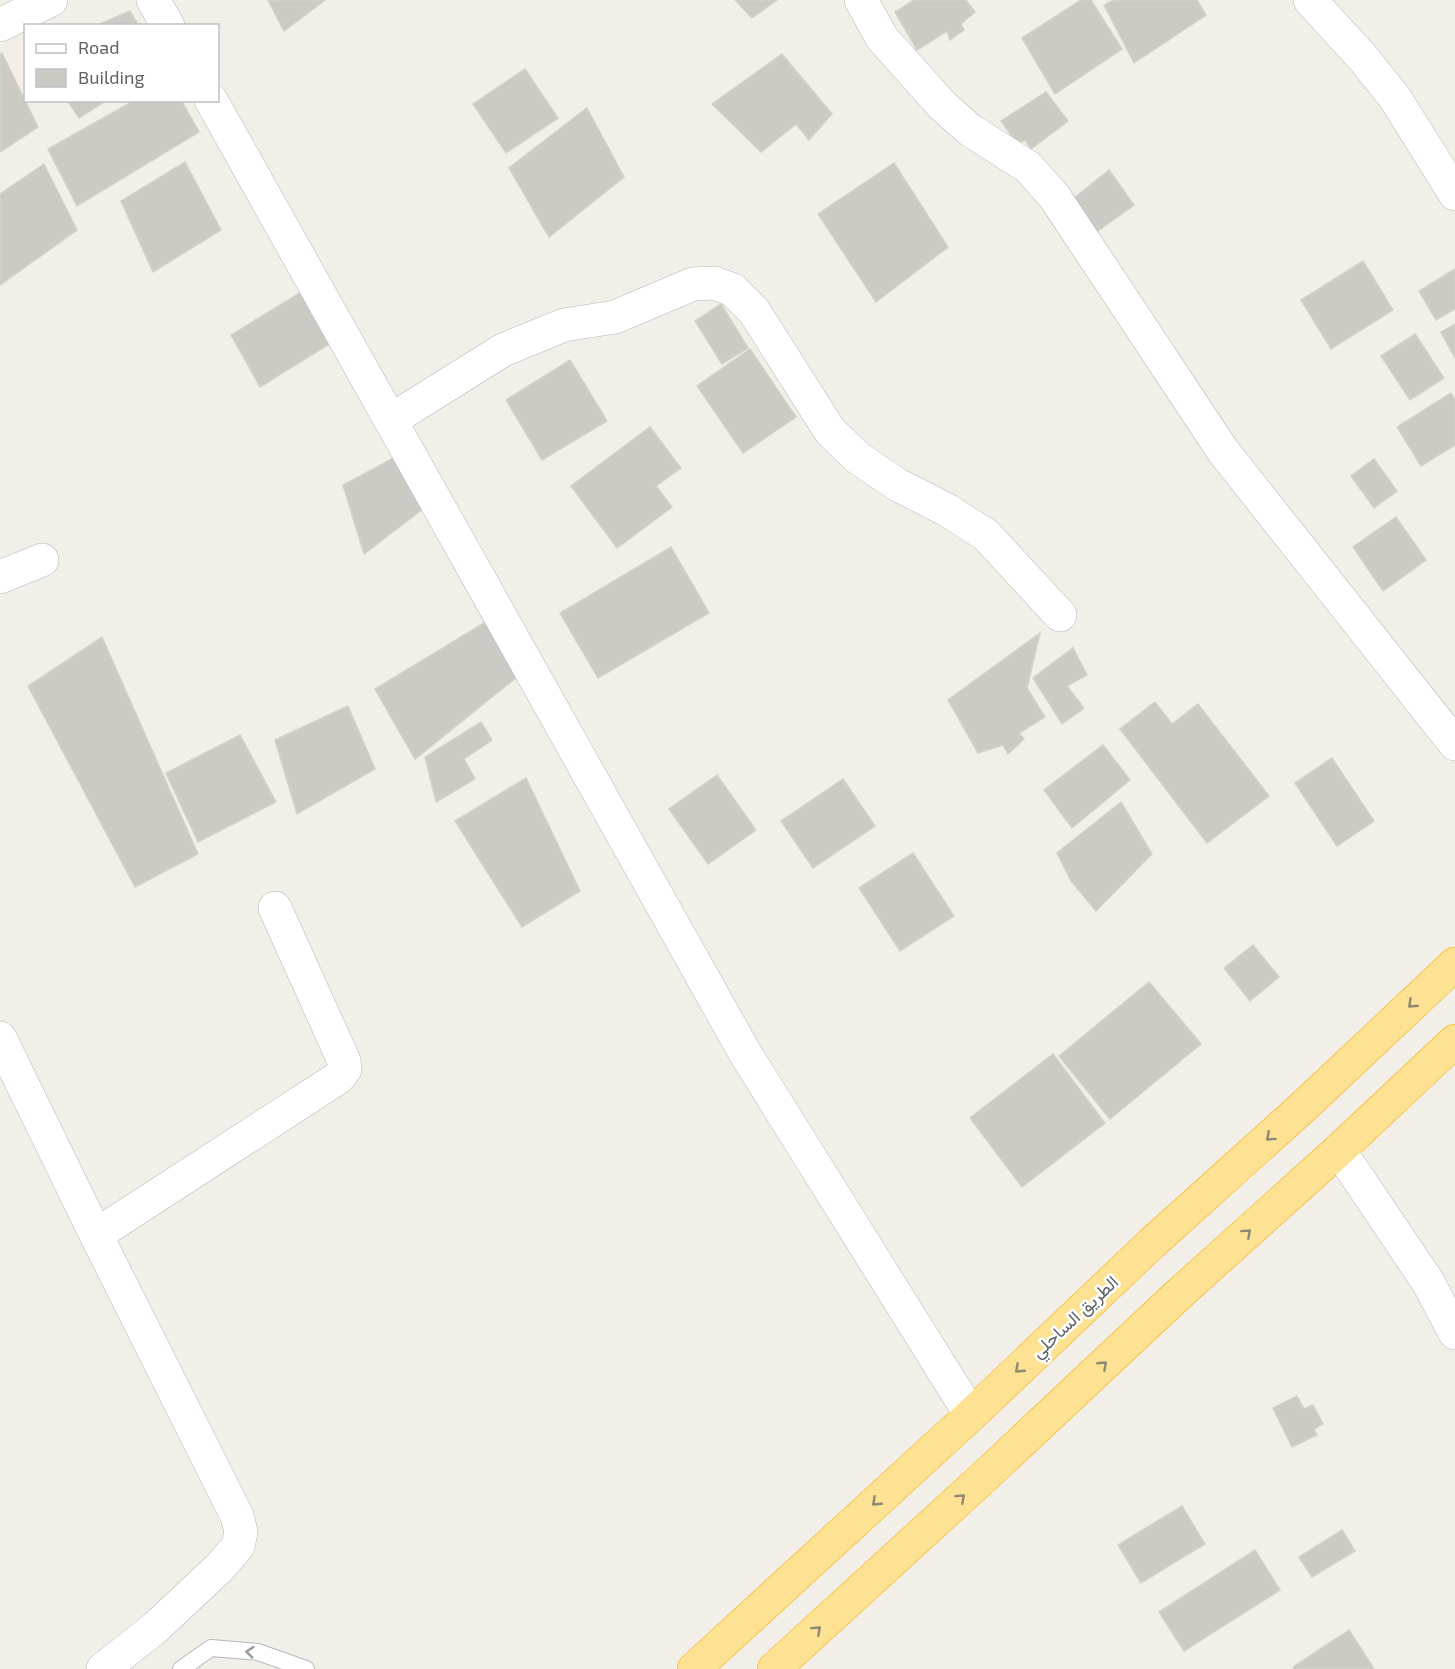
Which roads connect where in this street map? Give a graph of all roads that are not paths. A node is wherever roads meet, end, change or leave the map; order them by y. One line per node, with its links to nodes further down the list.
1 (51, 0): 6 (street)
2 (153, 0): 5 (street)
3 (861, 0): 13 (street)
4 (1310, 0): 8 (street)
5 (167, 24)
6 (0, 25)
7 (212, 102): 9 (street)
8 (1455, 194)
9 (391, 420): 12 (street); 21 (street)
10 (42, 560): 11 (street)
11 (0, 577)
12 (1060, 615)
13 (1455, 744)
14 (275, 908): 19 (street)
15 (1455, 964): 21 (highway, الطريق الساحلي, one-way to 21)
16 (0, 1038): 19 (street)
17 (1455, 1041): 18 (highway)
18 (1339, 1150): 20 (street); 26 (highway, one-way to 18)
19 (96, 1234): 22 (street)
20 (1455, 1333)
21 (971, 1415): 25 (highway, الطريق الساحلي, one-way to 25)
22 (104, 1669)
23 (181, 1669): 24 (lane, one-way to 23)
24 (306, 1669)
25 (694, 1669)
26 (774, 1669)

